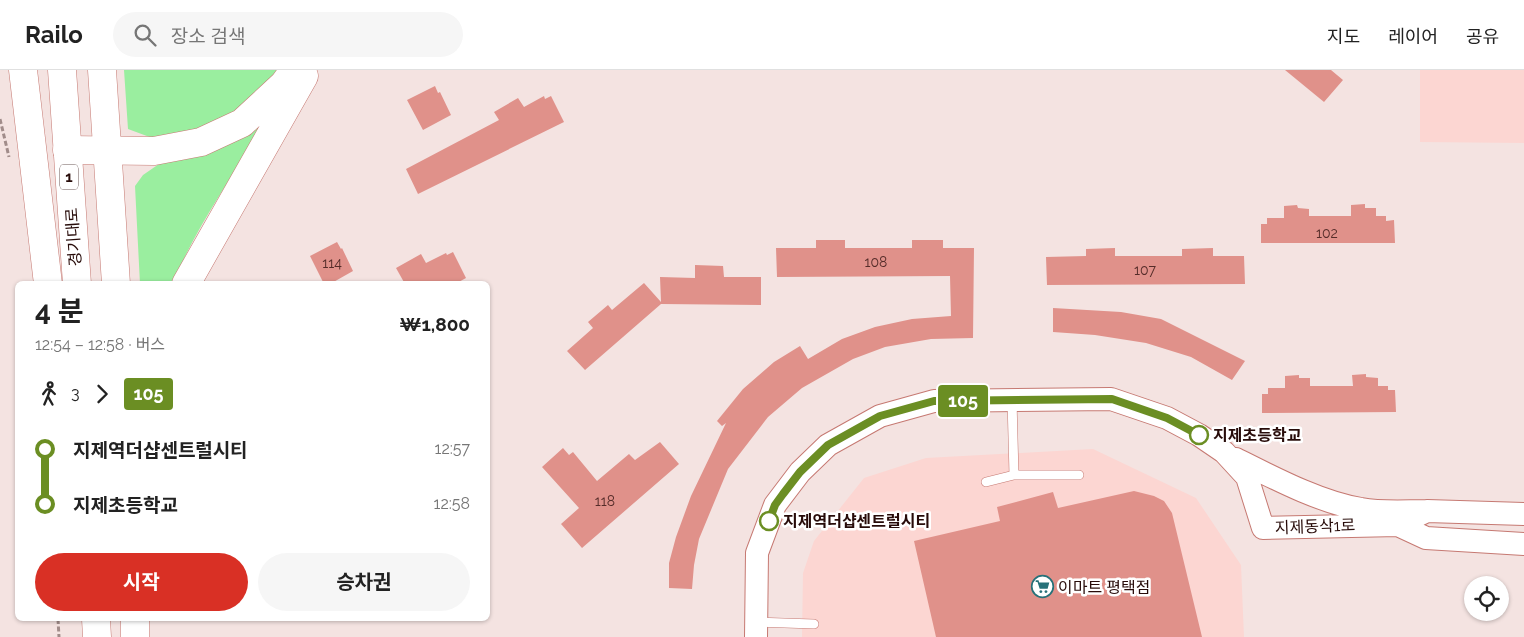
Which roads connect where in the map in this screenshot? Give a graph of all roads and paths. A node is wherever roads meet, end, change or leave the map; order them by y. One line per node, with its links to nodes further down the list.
1 (23, 70): 8 (main road)
2 (62, 70): 6 (main road, 경기대로 / 1)
3 (102, 70): 7 (main road)
4 (294, 70): 7 (main road)
5 (308, 70): 11 (main road)
6 (67, 150): 7 (main road); 9 (main road, 경기대로 / 1)
7 (107, 151): 10 (main road)
8 (48, 281)
9 (76, 281)
10 (116, 281)
11 (188, 281)
12 (1012, 400): 13 (street, 지제동삭1로); 15 (lane); 25 (street, 지제동삭1로)
13 (1224, 452): 17 (street); 19 (street, 지제동삭1로)
14 (1079, 474): 15 (lane)
15 (1014, 475): 16 (lane)
16 (986, 482)
17 (1427, 511): 18 (street, 지제동삭1로); 19 (street, 지제동삭1로)
18 (1524, 514)
19 (1398, 525): 20 (street, 지제동삭1로)
20 (1524, 544)
21 (58, 621): 26 (path)
22 (96, 621): 27 (main road)
23 (135, 621): 28 (main road)
24 (814, 624): 25 (lane)
25 (756, 630)
26 (59, 637)
27 (97, 637)
28 (135, 637)

